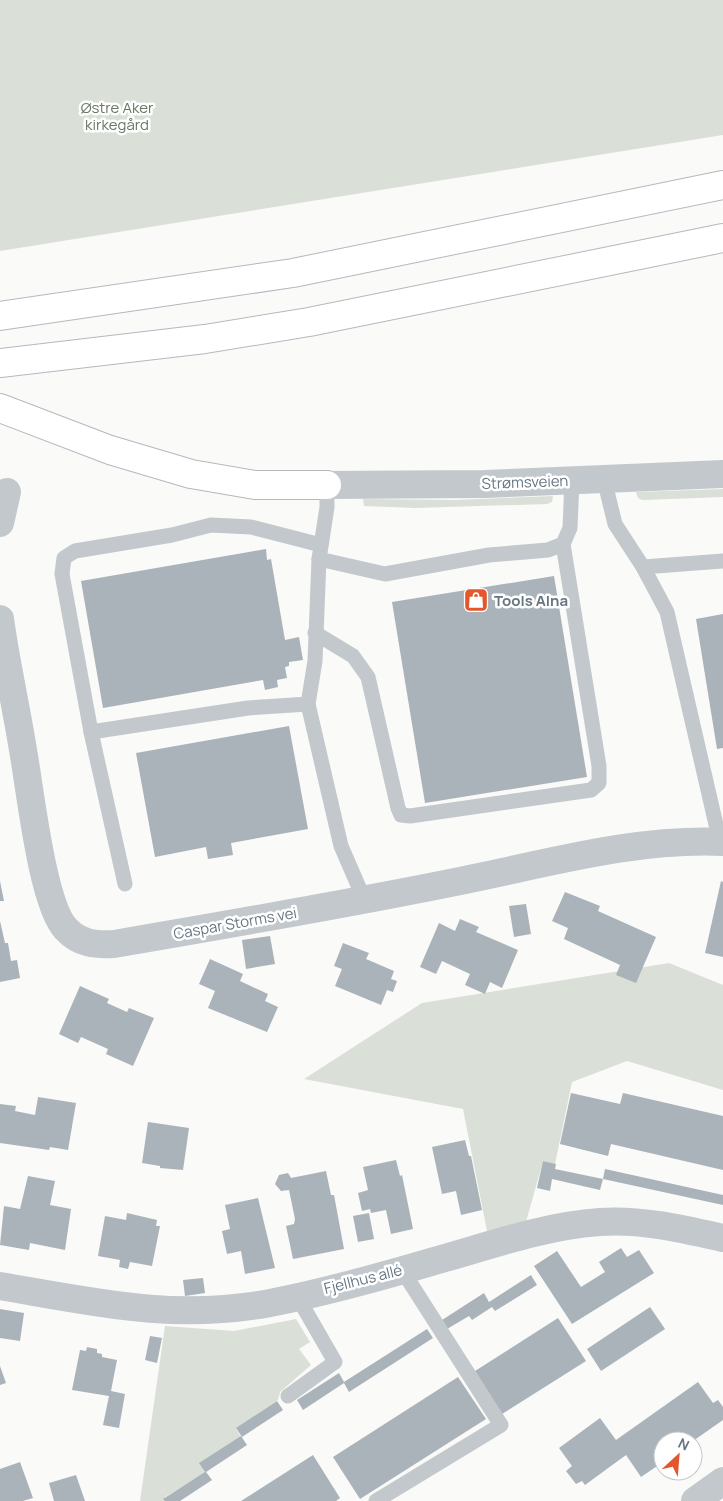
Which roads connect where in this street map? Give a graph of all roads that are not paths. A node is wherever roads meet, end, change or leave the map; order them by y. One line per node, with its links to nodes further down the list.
1 (723, 185): 3 (highway)
2 (723, 238): 4 (highway)
3 (0, 316)
4 (0, 362)
5 (0, 408): 9 (highway)
6 (723, 474): 7 (street, Strømsveien)
7 (604, 479): 8 (street, Strømsveien); 15 (lane)
8 (572, 480): 9 (street, Strømsveien); 12 (lane)
9 (327, 485): 13 (lane)
10 (7, 492): 11 (street)
11 (0, 523)
12 (563, 544): 13 (lane); 17 (lane)
13 (320, 552): 17 (lane); 19 (lane)
14 (723, 561): 15 (lane)
15 (642, 568): 20 (lane)
16 (0, 619): 23 (street, Caspar Storms vei)
17 (315, 633): 18 (lane)
18 (308, 704): 19 (lane); 23 (lane)
19 (91, 732): 22 (lane)
20 (716, 784): 21 (lane)
21 (722, 842): 23 (street, Caspar Storms vei)
22 (125, 884)
23 (364, 899)
24 (723, 1238): 25 (street, Fjellhus allé)
25 (402, 1270): 27 (street, Fjellhus allé); 30 (lane)
26 (0, 1286): 27 (street, Fjellhus allé)
27 (296, 1296): 28 (lane)
28 (288, 1396)
29 (723, 1482): 31 (street)
30 (376, 1501)
31 (695, 1501)

